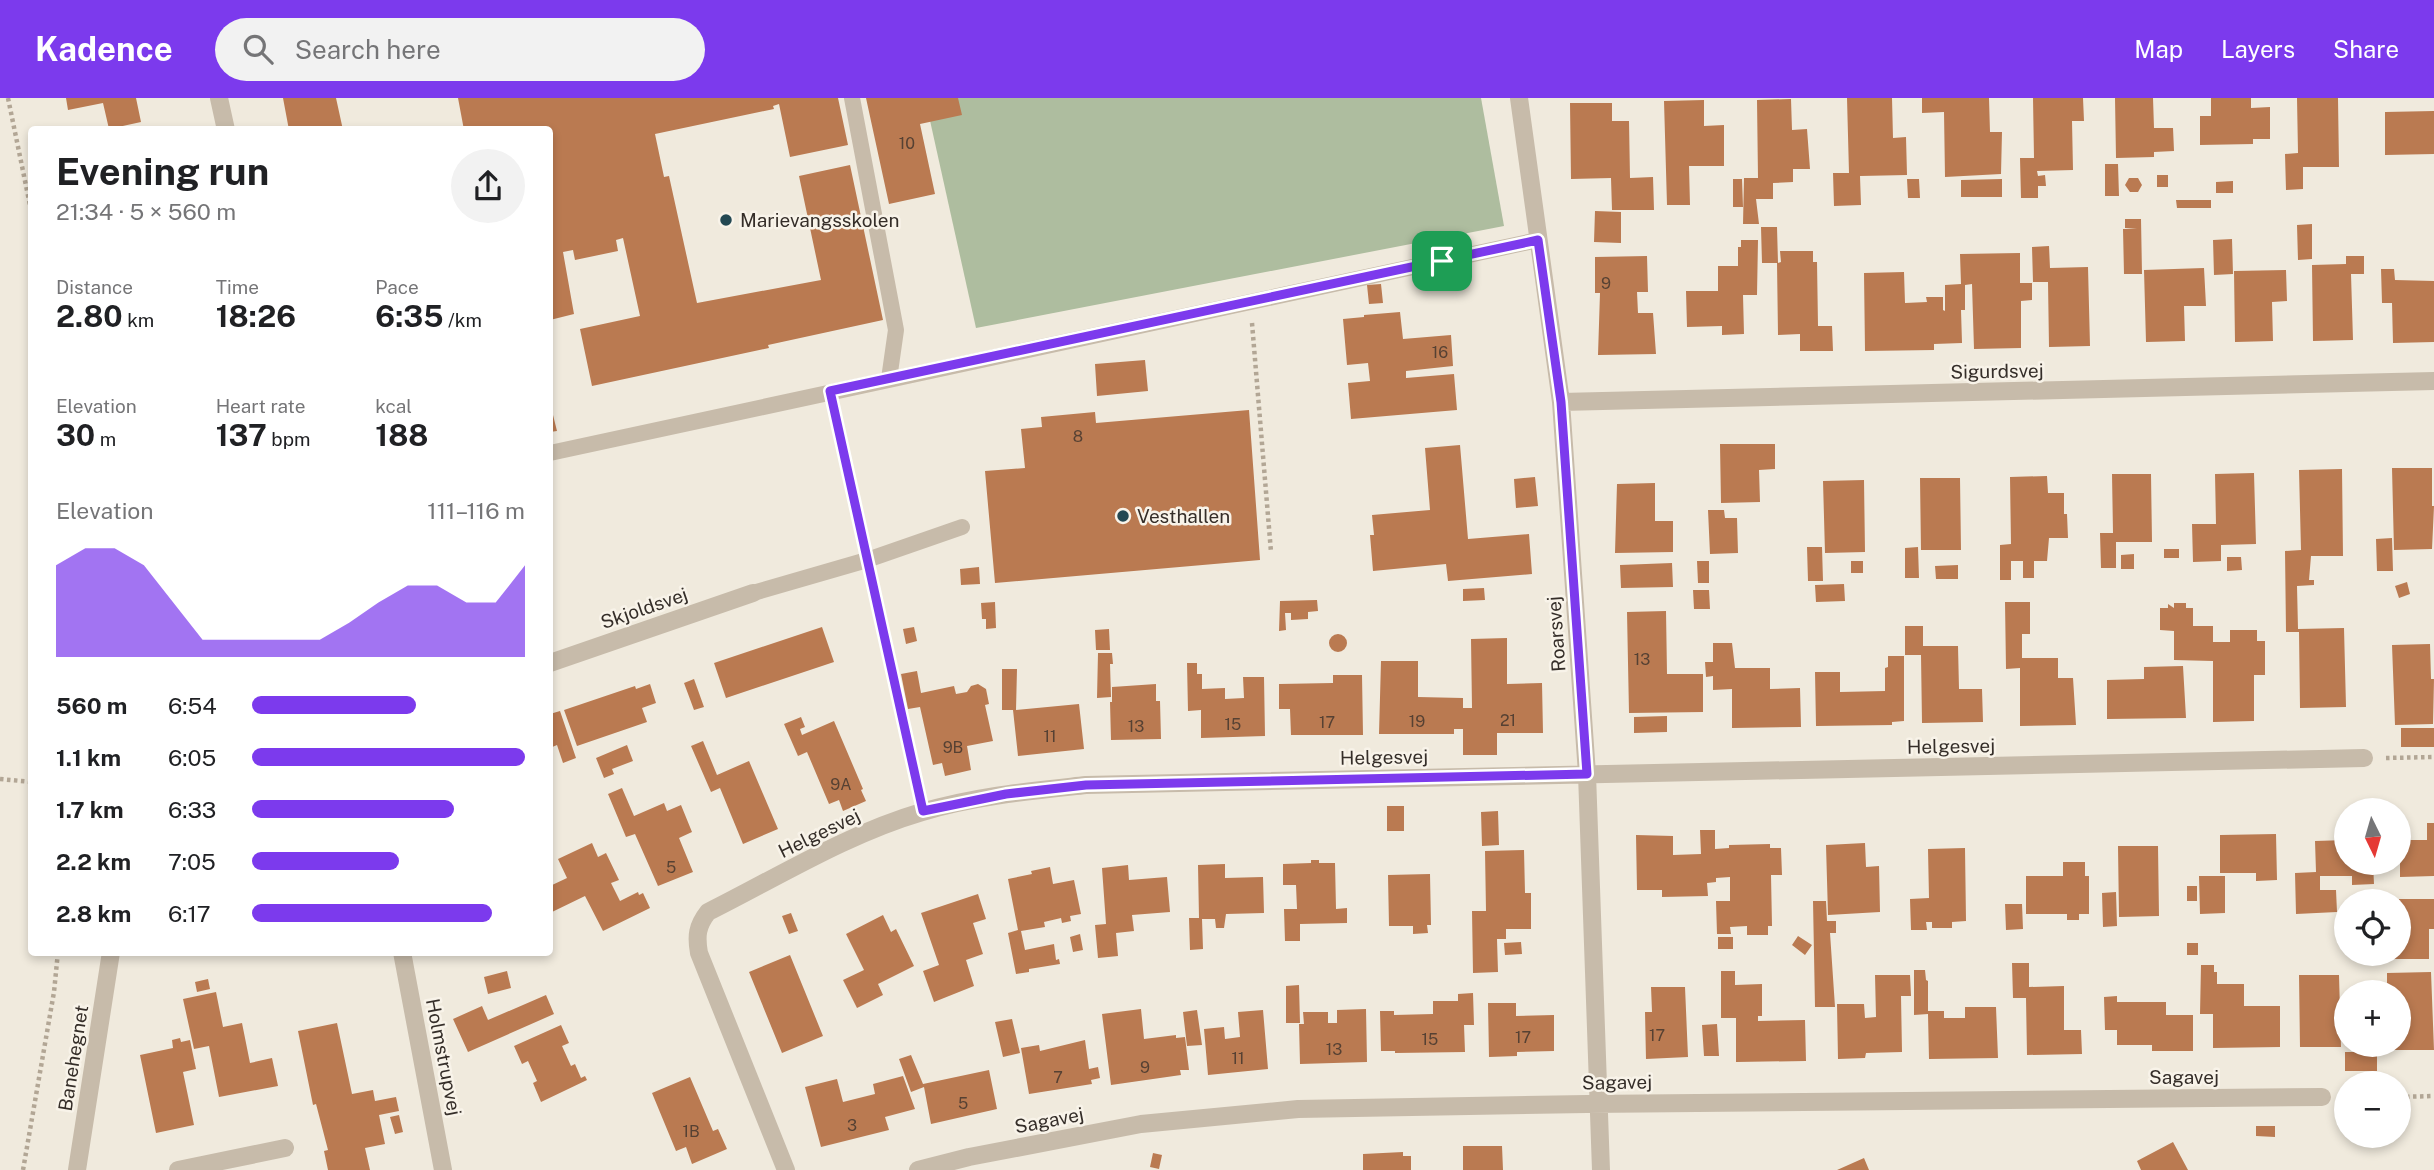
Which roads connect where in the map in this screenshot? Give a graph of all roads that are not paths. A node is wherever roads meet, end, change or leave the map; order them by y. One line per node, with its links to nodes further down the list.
1 (219, 98): 4 (street)
2 (852, 98): 6 (lane)
3 (1518, 98): 5 (street, Roarsvej)
4 (225, 126)
5 (1538, 240): 6 (lane); 8 (street, Roarsvej)
6 (889, 379): 9 (lane)
7 (2434, 381): 8 (street, Sigurdsvej)
8 (1561, 402): 14 (street, Roarsvej)
9 (553, 452)
10 (962, 527): 11 (lane)
11 (753, 593): 12 (street, Skjoldsvej)
12 (553, 662)
13 (2364, 758): 14 (street, Helgesvej)
14 (1587, 774): 18 (street, Roarsvej); 23 (street, Helgesvej)
15 (110, 956): 20 (street, Banehegnet)
16 (403, 956): 22 (street, Holmstrupvej)
17 (2322, 1097): 18 (street, Sagavej)
18 (1599, 1104): 24 (street, Sagavej); 25 (street, Roarsvej)
19 (285, 1148): 21 (street)
20 (77, 1170)
21 (178, 1170)
22 (443, 1170)
23 (786, 1170)
24 (918, 1170)
25 (1601, 1170)

